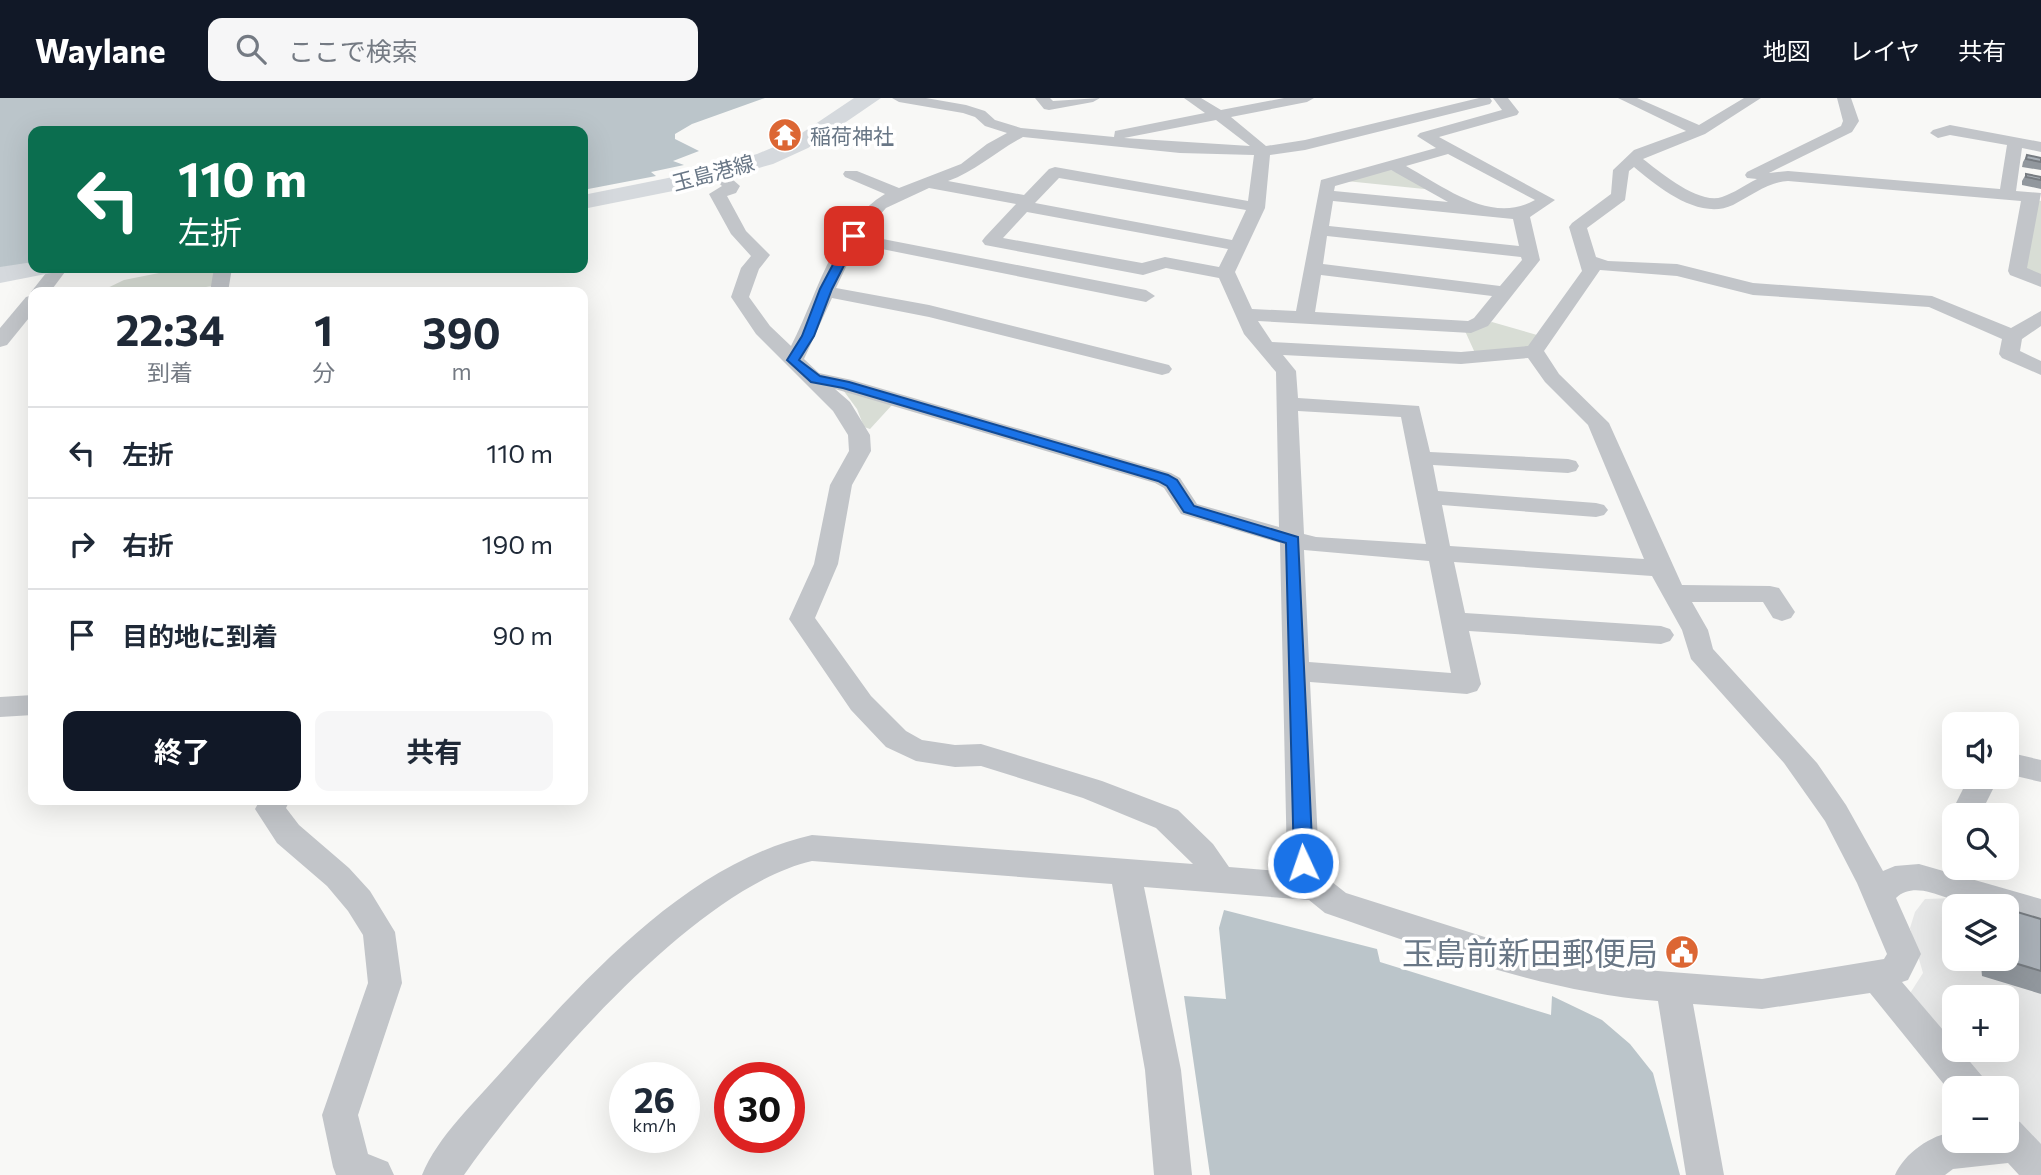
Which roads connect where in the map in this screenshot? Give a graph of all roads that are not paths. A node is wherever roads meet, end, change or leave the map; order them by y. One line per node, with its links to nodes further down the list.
1 (871, 98): 26 (main road, 玉島港線)
2 (899, 98): 15 (street)
3 (1042, 98): 4 (street)
4 (1093, 98)
5 (1191, 98): 13 (street)
6 (1303, 98): 13 (street)
7 (1493, 98): 21 (street)
8 (1500, 98): 20 (street)
9 (1625, 98): 12 (street)
10 (1754, 98): 14 (street)
11 (1844, 98): 35 (street)
12 (1646, 101): 14 (street)
13 (1216, 115): 17 (street); 21 (street)
14 (1700, 131): 22 (street)
15 (1020, 132): 17 (street); 28 (street)
16 (1938, 133): 18 (street)
17 (1088, 140): 21 (street)
18 (2015, 142): 19 (street); 24 (street)
19 (2041, 147)
20 (1449, 149): 23 (street); 33 (street)
21 (1262, 151): 37 (street)
22 (1634, 159): 35 (street); 40 (street)
23 (1393, 165): 30 (street); 38 (street)
24 (2010, 172): 27 (street); 31 (street)
25 (851, 173): 29 (street)
26 (717, 174): 34 (main road, 玉島港線); 64 (street)
27 (2029, 175)
28 (926, 183): 29 (street); 36 (street)
29 (900, 194): 42 (street)
30 (1325, 195): 38 (street); 41 (street)
31 (2007, 195): 32 (street); 35 (street)
32 (2036, 197): 51 (street)
33 (1547, 200): 39 (street); 40 (street)
34 (588, 201)
35 (1705, 203)
36 (1025, 204): 37 (street); 43 (street); 49 (street)
37 (1256, 207): 43 (street)
38 (1475, 211): 39 (street)
39 (1521, 215): 44 (street)
40 (1588, 220): 45 (street)
41 (1320, 230): 44 (street); 46 (street)
42 (853, 238): 53 (street); 55 (street)
43 (1238, 246): 49 (street)
44 (1530, 253): 54 (street)
45 (1590, 261): 60 (street); 63 (street)
46 (1313, 268): 54 (street); 58 (street)
47 (28, 270): 50 (main road)
48 (56, 273): 52 (street)
49 (1227, 274): 57 (street)
50 (0, 275)
51 (2041, 281)
52 (44, 287)
53 (825, 291): 64 (street); 65 (street)
54 (1506, 292): 58 (street)
55 (1146, 296)
56 (28, 307): 61 (street)
57 (1245, 314): 58 (street); 62 (street)
58 (1305, 317)
59 (2041, 317): 60 (street)
60 (2013, 335): 66 (street)
61 (0, 341)
62 (1269, 348): 63 (street); 68 (street)
63 (1534, 351): 75 (street)
64 (793, 360): 67 (street)
65 (1162, 369)
66 (2041, 369)
67 (816, 379): 73 (street); 87 (street)
68 (1287, 404): 69 (street); 73 (street)
69 (1420, 458): 70 (street); 71 (street)
70 (1568, 466)
71 (1428, 497): 72 (street); 74 (street)
72 (1595, 510)
73 (1293, 541): 74 (street); 80 (street)
74 (1440, 553): 75 (street); 78 (street)
75 (1660, 568): 76 (street)
76 (1674, 593): 77 (street); 89 (street)
77 (1782, 612)
78 (1454, 621): 79 (street); 80 (street)
79 (1661, 635)
80 (1297, 671): 88 (street)
81 (28, 705): 82 (street)
82 (0, 707)
83 (2019, 765): 84 (street)
84 (2041, 771)
85 (272, 805): 97 (street)
86 (1126, 873): 87 (street); 98 (street); 99 (street)
87 (1220, 879): 88 (street)
88 (1316, 887): 92 (street)
89 (1879, 893): 90 (street); 91 (street)
90 (2041, 913)
91 (1877, 977): 92 (street); 93 (street)
92 (1673, 989): 100 (street)
93 (1959, 1076)
94 (2019, 1148): 96 (street)
95 (1943, 1153): 101 (street)
96 (2041, 1171)
97 (375, 1175)
98 (441, 1175)
99 (1173, 1175)
100 (1705, 1175)
101 (1914, 1175)

